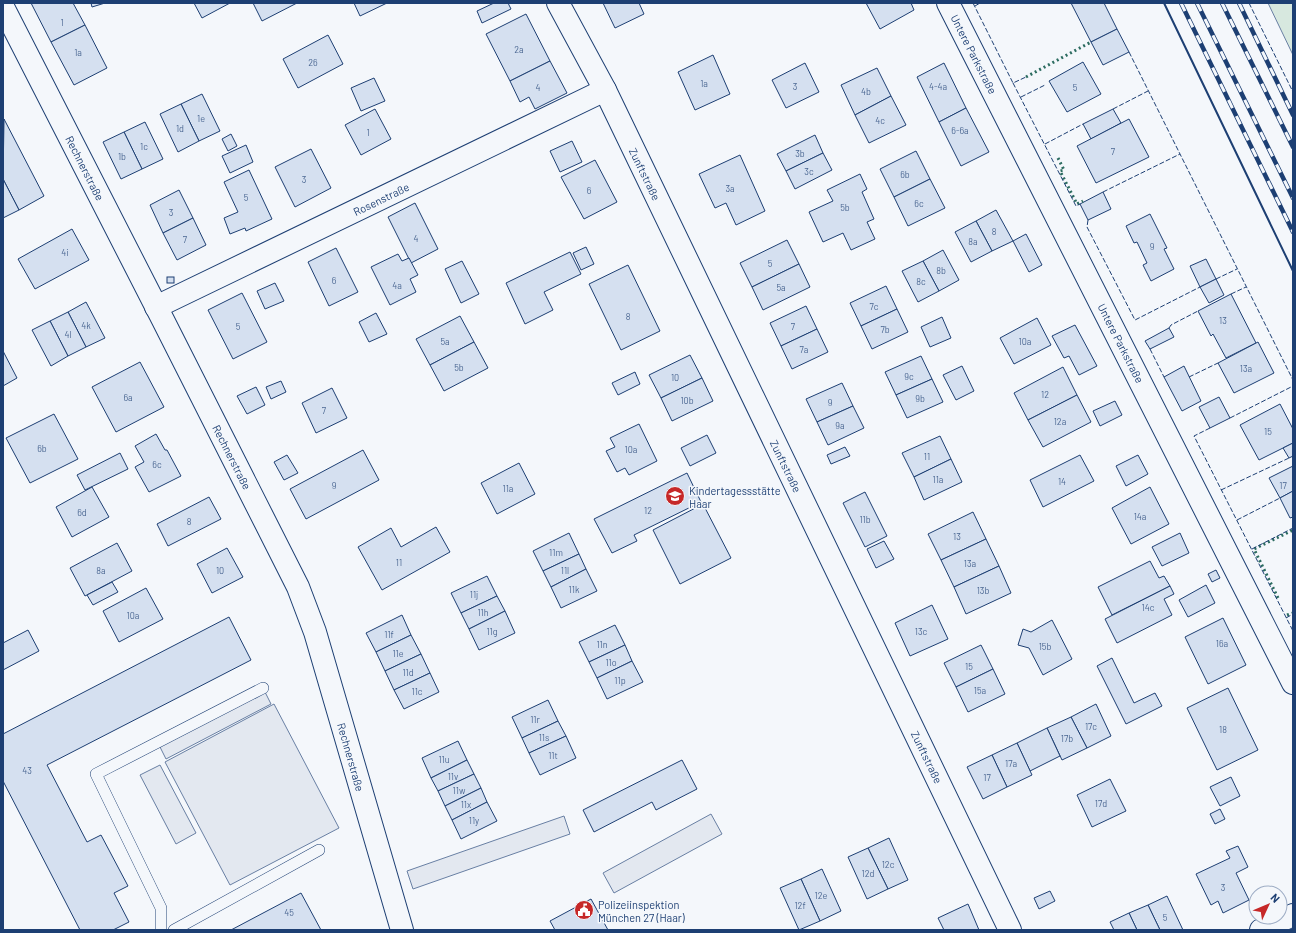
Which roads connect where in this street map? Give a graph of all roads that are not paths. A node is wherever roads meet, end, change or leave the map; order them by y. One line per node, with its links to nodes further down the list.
1 (558, 3): 4 (street, Zunftstraße)
2 (948, 3): 6 (street, Untere Parkstraße)
3 (3, 7): 5 (street, Rechnerstraße)
4 (605, 90): 5 (street, Rosenstraße); 13 (street, Zunftstraße)
5 (156, 307): 12 (street, Rechnerstraße)
6 (1293, 682)
7 (263, 688): 10 (lane)
8 (319, 850): 11 (lane)
9 (1293, 915): 14 (street)
10 (161, 930)
11 (174, 930)
12 (402, 930)
13 (1010, 930)
14 (1261, 930)

